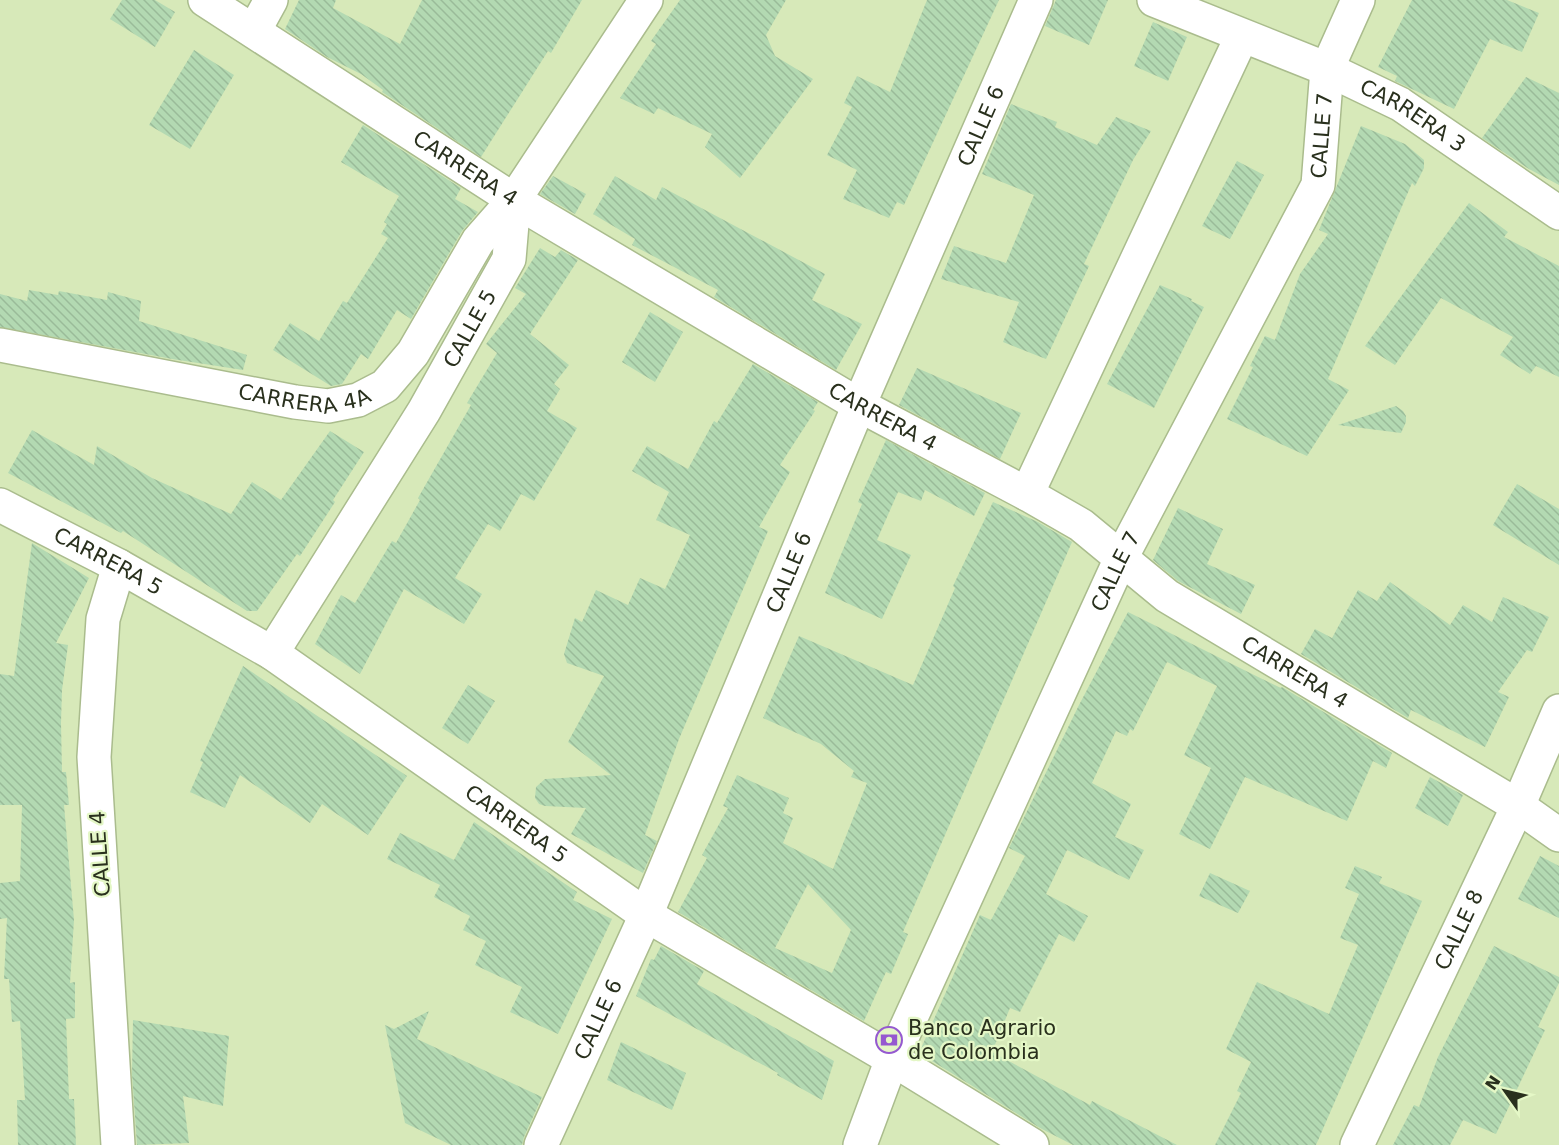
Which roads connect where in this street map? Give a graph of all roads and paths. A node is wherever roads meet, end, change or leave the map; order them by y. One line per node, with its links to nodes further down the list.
1 (205, 0): 7 (street, CARRERA 4)
2 (271, 0): 7 (street)
3 (646, 0): 10 (street, CALLE 5)
4 (1036, 0): 13 (street, CALLE 6)
5 (1154, 0): 8 (street, CARRERA 3)
6 (1358, 0): 9 (street, CALLE 7)
7 (254, 31): 10 (street, CARRERA 4)
8 (1242, 36): 9 (street, CARRERA 3); 14 (street)
9 (1327, 69): 11 (street, CARRERA 3); 16 (street, CALLE 7)
10 (514, 200): 12 (street, CARRERA 4A); 13 (street, CARRERA 4); 18 (street, CALLE 5)
11 (1559, 213)
12 (0, 345)
13 (859, 405): 14 (street, CARRERA 4); 22 (street, CALLE 6)
14 (1026, 494): 16 (street, CARRERA 4)
15 (0, 505): 17 (street, CARRERA 5)
16 (1121, 558): 20 (street, CARRERA 4); 23 (street, CALLE 7)
17 (119, 566): 18 (street, CARRERA 5); 24 (street, CALLE 4)
18 (272, 653): 22 (street, CARRERA 5)
19 (1559, 711): 20 (street, CALLE 8)
20 (1518, 806): 21 (street, CARRERA 4); 28 (street, CALLE 8)
21 (1559, 835)
22 (646, 915): 23 (street, CARRERA 5); 25 (street, CALLE 6)
23 (892, 1059): 26 (street, CALLE 7); 27 (street, CARRERA 5)
24 (118, 1145)
25 (542, 1145)
26 (860, 1145)
27 (1032, 1145)
28 (1357, 1145)

